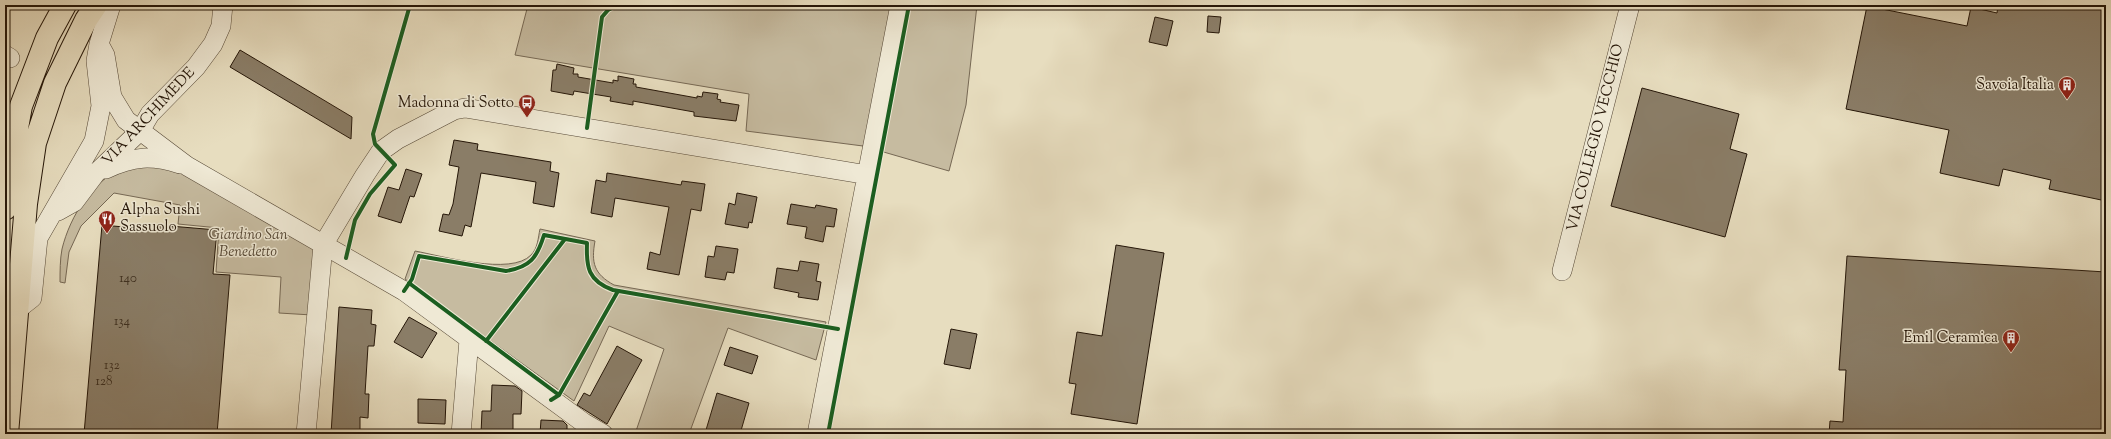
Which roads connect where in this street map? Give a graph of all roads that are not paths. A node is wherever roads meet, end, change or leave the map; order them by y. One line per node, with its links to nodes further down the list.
1 (53, 5): 8 (street)
2 (65, 5): 8 (main road)
3 (96, 5): 18 (main road)
4 (111, 5): 9 (street)
5 (223, 5): 10 (street, VIA ARCHIMEDE)
6 (900, 5): 13 (street)
7 (1630, 5): 17 (street, VIA COLLEGIO VECCHIO)
8 (47, 38): 14 (main road)
9 (99, 44): 10 (street); 15 (street)
10 (140, 131): 11 (street); 12 (street, VIA ARCHIMEDE)
11 (187, 166): 12 (street); 16 (street)
12 (95, 174): 15 (street, VIA ARCHIMEDE)
13 (868, 175): 16 (street); 25 (street)
14 (5, 209)
15 (52, 213): 18 (street)
16 (323, 245): 19 (street); 22 (street)
17 (1562, 271)
18 (18, 309): 21 (main road)
19 (469, 340): 20 (street); 23 (street)
20 (584, 429): 24 (street)
21 (7, 434)
22 (306, 434)
23 (461, 434)
24 (602, 434)
25 (817, 434)

